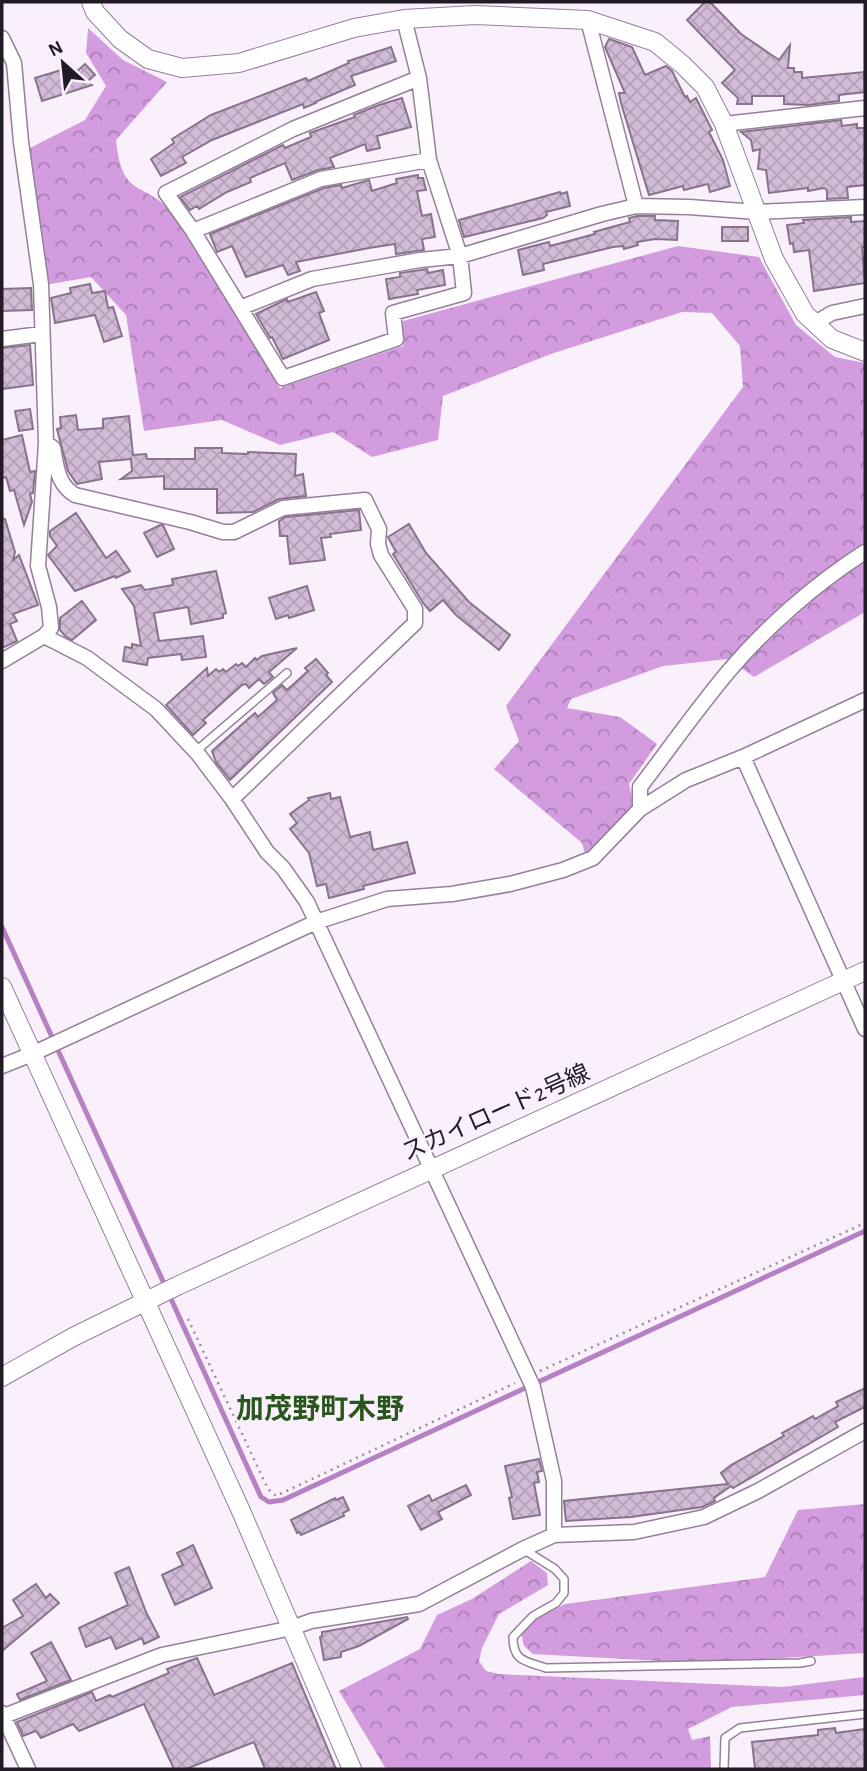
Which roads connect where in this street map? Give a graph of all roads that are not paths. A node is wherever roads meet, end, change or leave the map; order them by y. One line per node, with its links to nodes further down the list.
1 (90, 2): 2 (street)
2 (404, 19): 3 (street); 5 (street)
3 (587, 20): 7 (street); 9 (street)
4 (2, 38): 17 (street)
5 (419, 78): 8 (street); 12 (street)
6 (865, 108): 7 (street)
7 (724, 124): 11 (street)
8 (429, 160): 12 (street); 13 (street)
9 (636, 206): 11 (street); 13 (street)
10 (865, 207): 11 (street)
11 (757, 212): 16 (street)
12 (193, 231): 15 (street)
13 (460, 257): 15 (street); 15 (street)
14 (865, 306): 16 (street)
15 (240, 307)
16 (815, 323): 19 (street)
17 (41, 334): 18 (street); 20 (street)
18 (2, 339)
19 (865, 352)
20 (46, 443): 22 (street); 28 (street)
21 (865, 552): 29 (street)
22 (44, 636): 23 (street); 26 (street)
23 (2, 661)
24 (287, 673): 26 (lane)
25 (865, 700): 27 (street)
26 (196, 751): 28 (street)
27 (743, 757): 29 (street); 32 (street)
28 (232, 799): 30 (street)
29 (640, 809): 30 (street)
30 (316, 922): 35 (street); 37 (street)
31 (865, 971): 32 (street, スカイロード2号線)
32 (844, 982): 34 (street); 37 (street, スカイロード2号線)
33 (2, 987): 35 (street)
34 (865, 1029)
35 (32, 1054): 36 (street); 38 (street)
36 (2, 1066)
37 (432, 1169): 38 (street, スカイロード2号線); 41 (street)
38 (154, 1298): 39 (street, スカイロード2号線); 43 (street)
39 (2, 1377)
40 (865, 1431): 41 (street)
41 (554, 1535): 42 (street)
42 (523, 1549): 43 (street); 44 (lane)
43 (292, 1628): 45 (street); 48 (street)
44 (811, 1661)
45 (3, 1714): 47 (street)
46 (865, 1714): 49 (lane)
47 (28, 1769)
48 (352, 1769)
49 (724, 1769)

